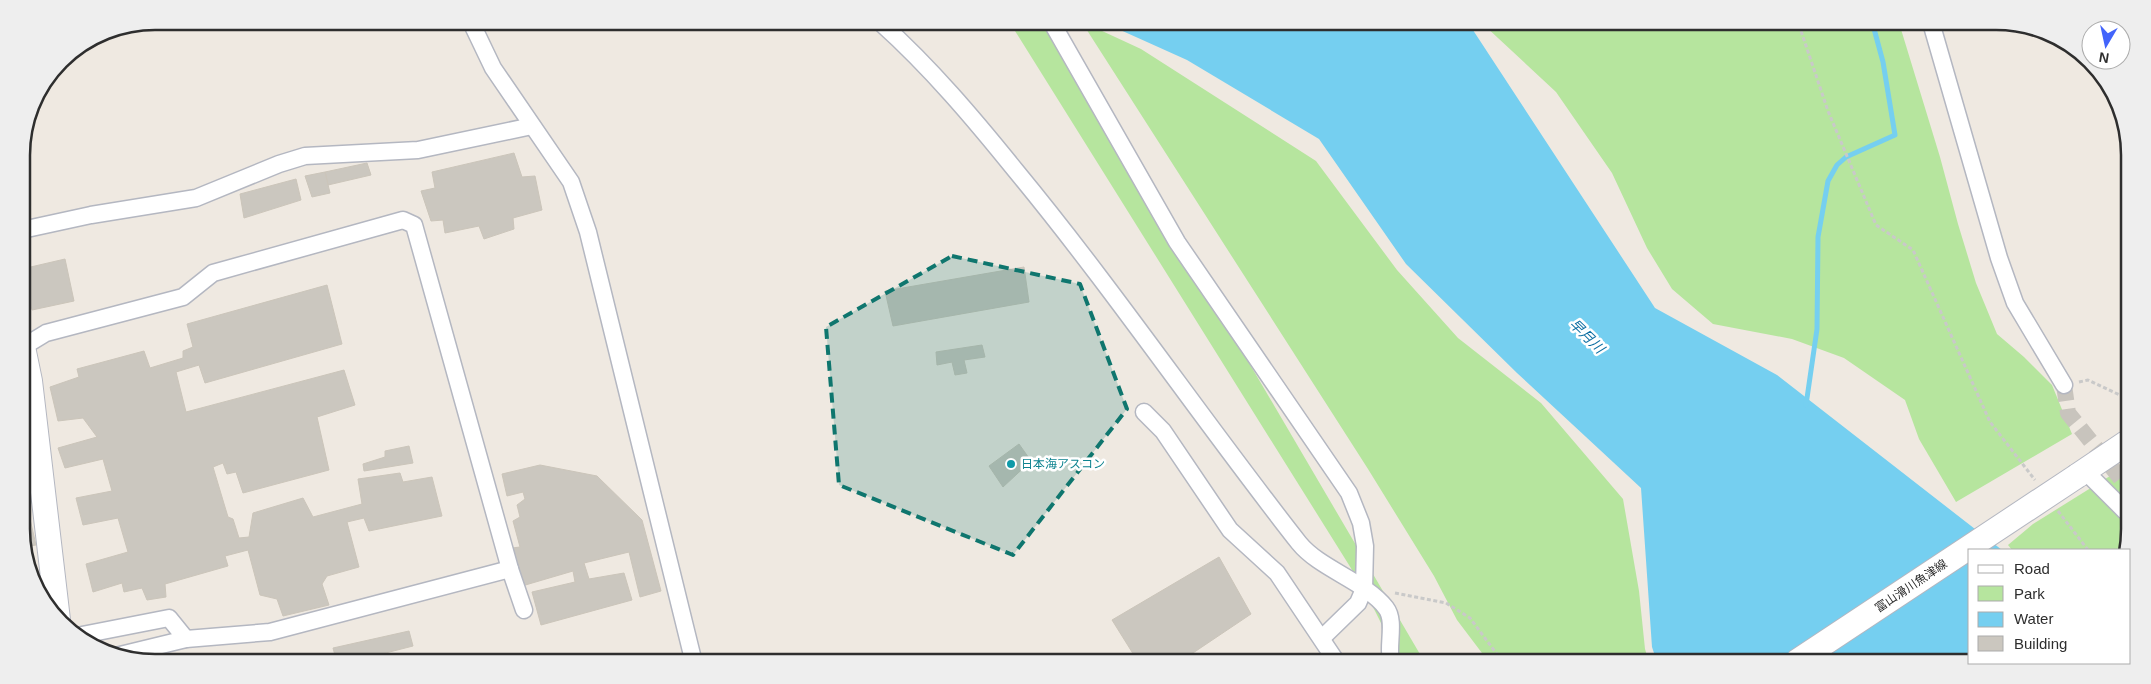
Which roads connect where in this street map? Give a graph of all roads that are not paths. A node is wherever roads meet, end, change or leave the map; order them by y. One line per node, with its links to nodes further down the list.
1 (475, 30): 5 (street)
2 (889, 30): 15 (street)
3 (1055, 30): 15 (street)
4 (1933, 30): 9 (street)
5 (532, 126): 6 (street); 22 (street)
6 (30, 228)
7 (30, 343): 14 (street)
8 (30, 381): 16 (main road)
9 (2064, 385)
10 (1144, 412): 19 (street)
11 (2121, 446): 12 (main road, 富山滑川魚津線)
12 (2081, 474): 13 (street); 25 (main road, 富山滑川魚津線, bridge)
13 (2121, 508)
14 (510, 569): 17 (street); 20 (street)
15 (1364, 589): 19 (street); 24 (street)
16 (56, 605)
17 (524, 610)
18 (88, 634): 20 (street)
19 (1322, 638): 23 (street)
20 (186, 639): 21 (street)
21 (133, 652)
22 (692, 654)
23 (1332, 654)
24 (1391, 654)
25 (1808, 654)

